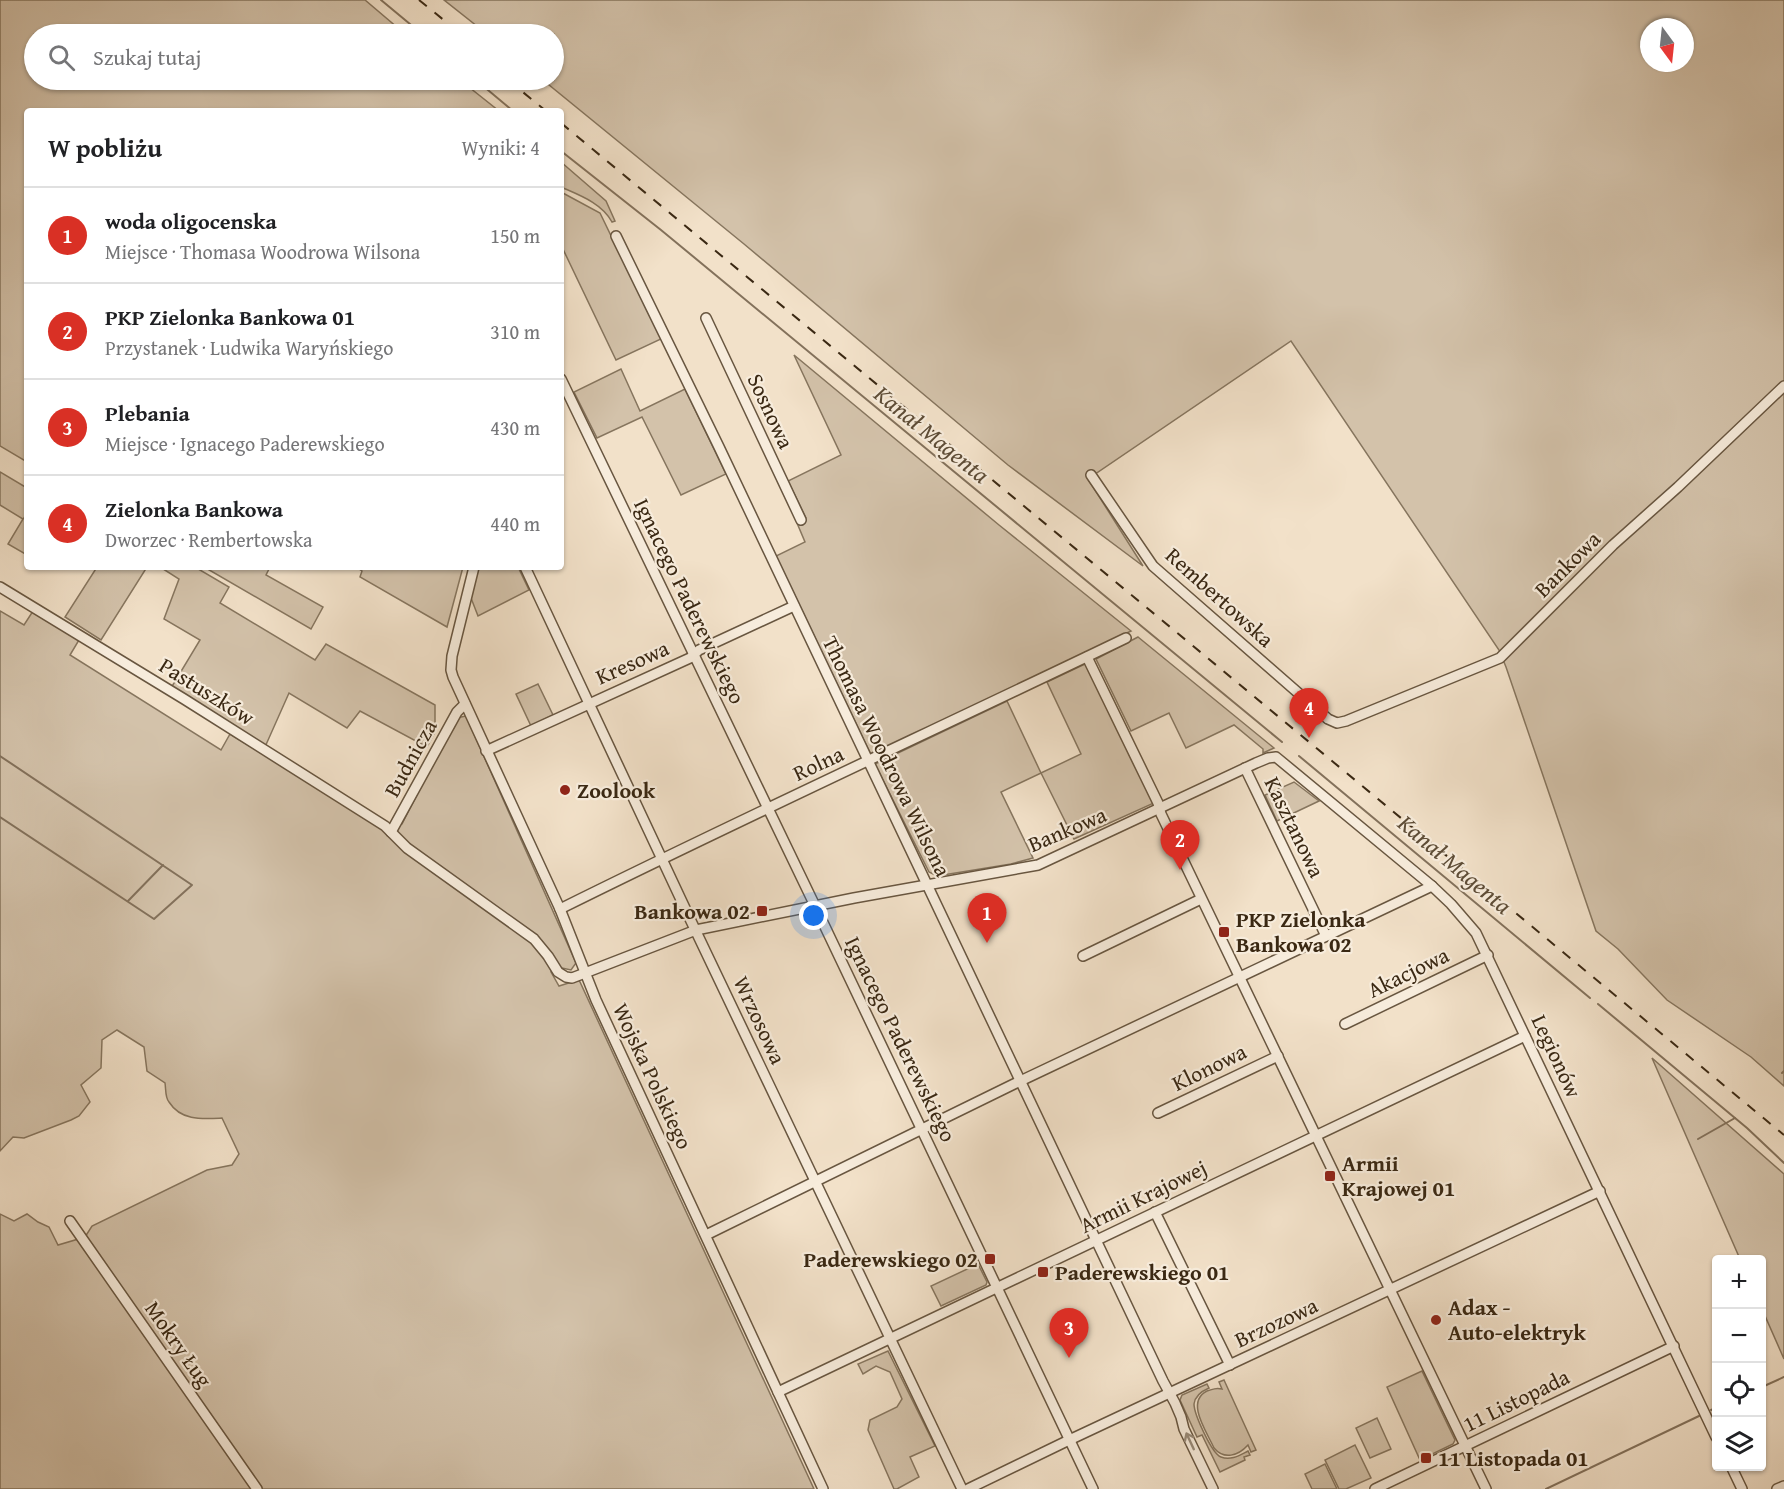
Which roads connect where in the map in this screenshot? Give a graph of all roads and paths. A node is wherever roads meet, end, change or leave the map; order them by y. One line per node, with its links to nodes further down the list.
1 (616, 236): 10 (street, Thomasa Woodrowa Wilsona)
2 (706, 318): 6 (street, Sosnowa)
3 (564, 386): 12 (street, Ignacego Paderewskiego)
4 (1784, 386): 16 (street, Bankowa)
5 (1091, 475): 16 (street, Rembertowska)
6 (801, 520)
7 (473, 570): 15 (street, Wojska Polskiego)
8 (526, 570): 14 (street, Wrzosowa)
9 (0, 587): 23 (street, Pastuszków)
10 (794, 606): 12 (street, Kresowa); 19 (street, Thomasa Woodrowa Wilsona)
11 (1126, 638): 13 (street, Rolna)
12 (694, 654): 14 (street, Kresowa); 21 (street, Ignacego Paderewskiego)
13 (1087, 657): 19 (street, Rolna); 22 (street)
14 (589, 703): 17 (street, Kresowa); 24 (street, Wrzosowa)
15 (465, 704): 17 (street, Wojska Polskiego); 23 (street, Budnicza)
16 (1346, 721)
17 (486, 751): 29 (street, Wojska Polskiego)
18 (1276, 757): 20 (street, Bankowa); 26 (street, Legionów)
19 (868, 762): 21 (street, Rolna); 25 (street, Thomasa Woodrowa Wilsona)
20 (1245, 768): 22 (street, Bankowa); 31 (street, Kasztanowa)
21 (767, 807): 24 (street, Rolna); 28 (street, Ignacego Paderewskiego)
22 (1158, 810): 25 (street, Bankowa); 27 (street)
23 (391, 832): 34 (street, Pastuszków)
24 (663, 857): 29 (street, Rolna); 30 (street, Wrzosowa)
25 (928, 885): 28 (street, Bankowa); 39 (street, Thomasa Woodrowa Wilsona)
26 (1432, 886): 31 (street); 32 (street, Legionów)
27 (1201, 899): 33 (street); 35 (street)
28 (815, 906): 30 (street, Bankowa); 41 (street, Ignacego Paderewskiego)
29 (560, 909): 34 (street, Wojska Polskiego)
30 (696, 930): 34 (street, Bankowa); 43 (street, Wrzosowa)
31 (1326, 936): 35 (street)
32 (1488, 955): 36 (street, Akacjowa); 37 (street, Legionów)
33 (1083, 956)
34 (585, 973): 47 (street, Wojska Polskiego)
35 (1240, 978): 38 (street); 39 (street)
36 (1345, 1024)
37 (1526, 1036): 42 (street, Armii Krajowej); 44 (street, Legionów)
38 (1278, 1056): 40 (street, Klonowa); 42 (street)
39 (1021, 1080): 41 (street); 48 (street, Thomasa Woodrowa Wilsona)
40 (1158, 1113)
41 (922, 1128): 43 (street); 49 (street, Ignacego Paderewskiego)
42 (1316, 1136): 45 (street, Armii Krajowej); 50 (street)
43 (815, 1181): 47 (street); 51 (street, Wrzosowa)
44 (1600, 1191): 50 (street, Brzozowa); 52 (street, Legionów)
45 (1155, 1212): 48 (street, Armii Krajowej); 53 (street)
46 (70, 1221): 61 (street, Mokry Ług)
47 (706, 1235): 54 (street, Wojska Polskiego)
48 (1096, 1240): 49 (street, Armii Krajowej); 55 (street, Thomasa Woodrowa Wilsona)
49 (998, 1287): 51 (street, Armii Krajowej); 57 (street, Ignacego Paderewskiego)
50 (1390, 1290): 53 (street, Brzozowa); 58 (street)
51 (891, 1338): 54 (street, Armii Krajowej); 63 (street, Wrzosowa)
52 (1674, 1346): 56 (street, Legionów); 58 (street, 11 Listopada)
53 (1230, 1365): 55 (street, Brzozowa)
54 (778, 1392): 62 (street, Wojska Polskiego)
55 (1169, 1393): 57 (street, Brzozowa); 66 (street, Thomasa Woodrowa Wilsona, one-way to 55)
56 (1712, 1428)
57 (1070, 1439): 64 (street, Brzozowa); 65 (street, Ignacego Paderewskiego)
58 (1466, 1446): 67 (street, 11 Listopada); 68 (street)
59 (1733, 1471): 69 (street)
60 (1784, 1486): 70 (street)
61 (257, 1489)
62 (823, 1489)
63 (962, 1489)
64 (968, 1489)
65 (1093, 1489)
66 (1213, 1489)
67 (1375, 1489)
68 (1486, 1489)
69 (1742, 1489)
70 (1777, 1489)

